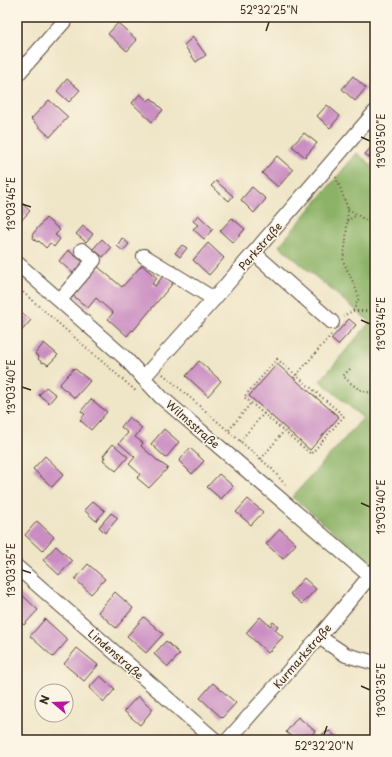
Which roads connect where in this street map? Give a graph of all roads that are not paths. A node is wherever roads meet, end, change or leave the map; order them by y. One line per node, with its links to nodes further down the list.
1 (68, 17): 2 (street)
2 (17, 75)
3 (375, 112): 5 (street, Parkstraße)
4 (82, 250): 9 (street)
5 (254, 253): 8 (street, Parkstraße); 10 (street)
6 (144, 256): 8 (street)
7 (17, 263): 9 (street, Wilmsstraße)
8 (214, 299): 11 (street, Parkstraße)
9 (60, 300): 11 (street, Wilmsstraße)
10 (332, 322)
11 (143, 378): 13 (street, Wilmsstraße)
12 (17, 567): 16 (street, Lindenstraße)
13 (373, 575): 14 (street, Kurmarkstraße)
14 (319, 637): 15 (street); 17 (street, Kurmarkstraße)
15 (375, 663)
16 (215, 740)
17 (228, 740)

